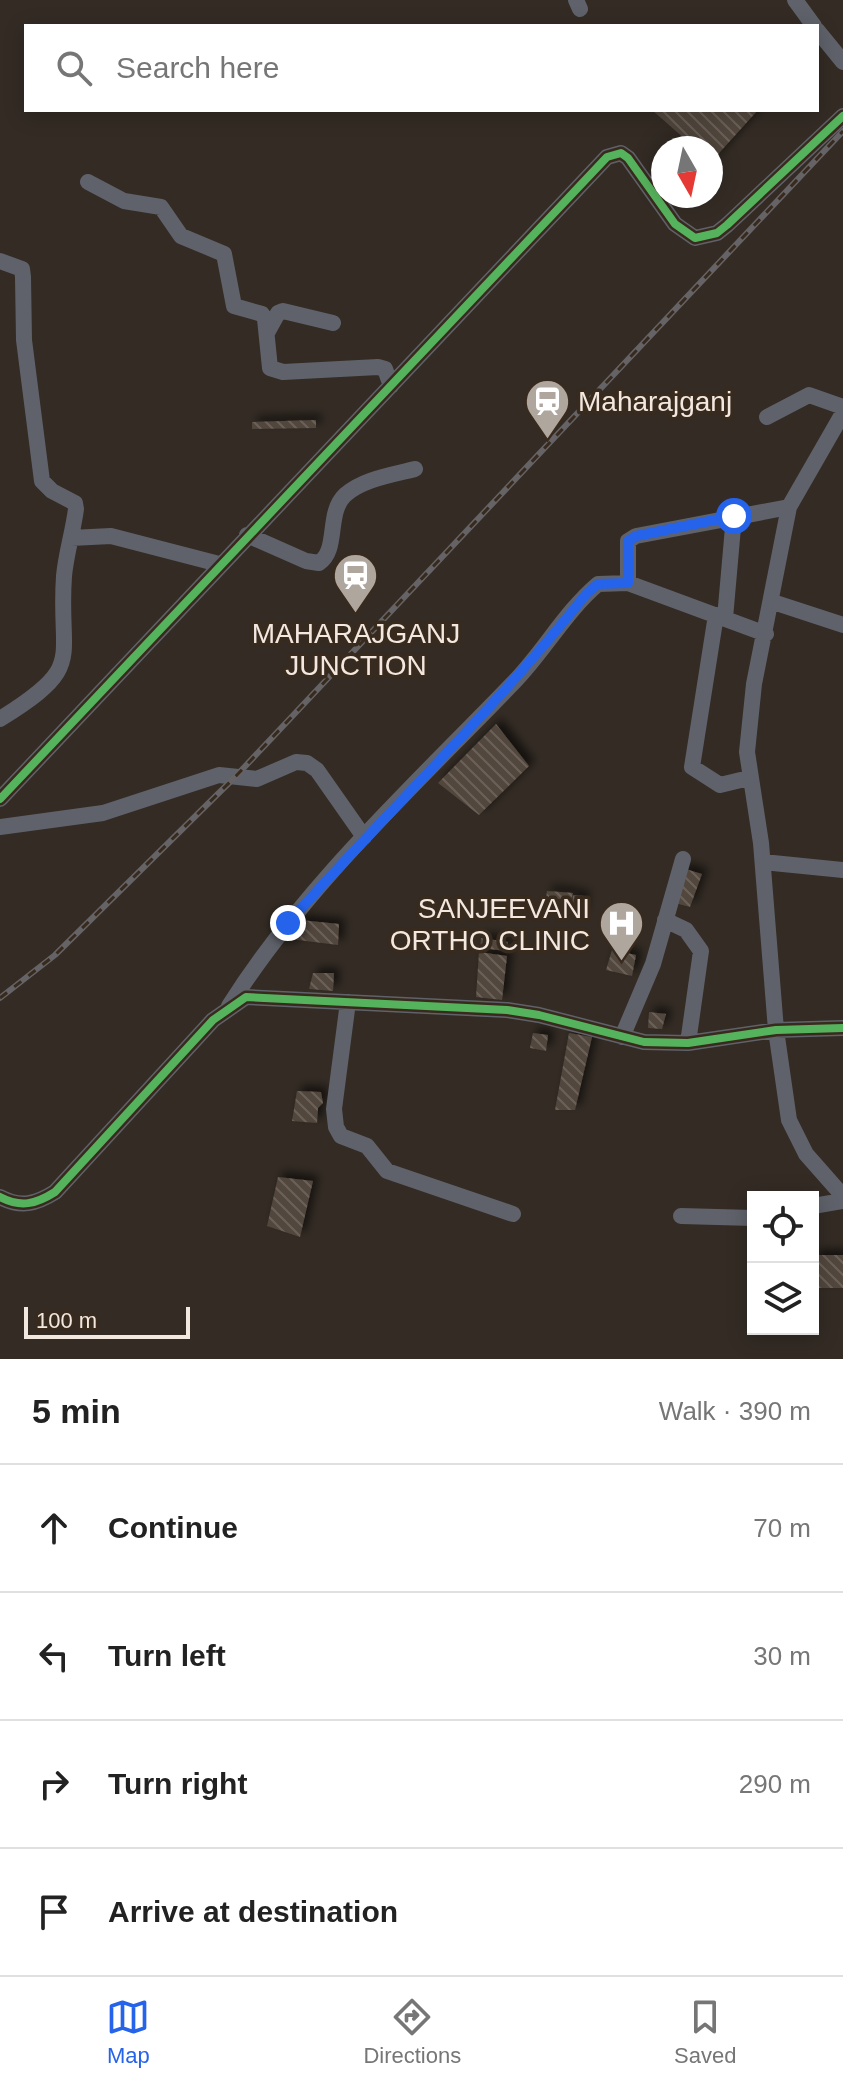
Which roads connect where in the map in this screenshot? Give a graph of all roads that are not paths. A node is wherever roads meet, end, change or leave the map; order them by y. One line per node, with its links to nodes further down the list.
1 (795, 0): 2 (street)
2 (813, 24)
3 (819, 32): 4 (street)
4 (843, 62)
5 (843, 116): 10 (street)
6 (88, 182): 9 (street)
7 (0, 261): 17 (street)
8 (333, 323): 9 (street)
9 (267, 333): 10 (street)
10 (391, 386): 16 (street)
11 (767, 417): 12 (street)
12 (842, 418): 14 (street)
13 (415, 469): 16 (street)
14 (789, 507): 15 (street); 20 (street)
15 (734, 516): 19 (street); 21 (street)
16 (247, 535): 18 (street)
17 (71, 538): 18 (street); 24 (street)
18 (219, 564): 26 (street)
19 (628, 583): 21 (street); 28 (street)
20 (773, 602): 22 (street); 23 (street)
21 (720, 617): 23 (street); 25 (street)
22 (843, 625)
23 (766, 634): 25 (street)
24 (0, 719)
25 (749, 778): 30 (street)
26 (0, 799)
27 (0, 827): 28 (street)
28 (364, 837): 34 (street)
29 (683, 859): 32 (street)
30 (763, 862): 31 (street); 36 (street)
31 (843, 870)
32 (665, 920): 37 (street); 38 (street)
33 (348, 1002): 34 (street); 37 (street); 42 (street)
34 (228, 1006): 40 (street)
35 (843, 1028): 36 (street)
36 (776, 1030): 38 (street); 39 (street)
37 (622, 1037): 38 (street)
38 (688, 1043)
39 (843, 1196): 41 (street)
40 (0, 1197)
41 (819, 1204)
42 (513, 1214)
43 (681, 1216): 44 (street)
44 (747, 1218)

